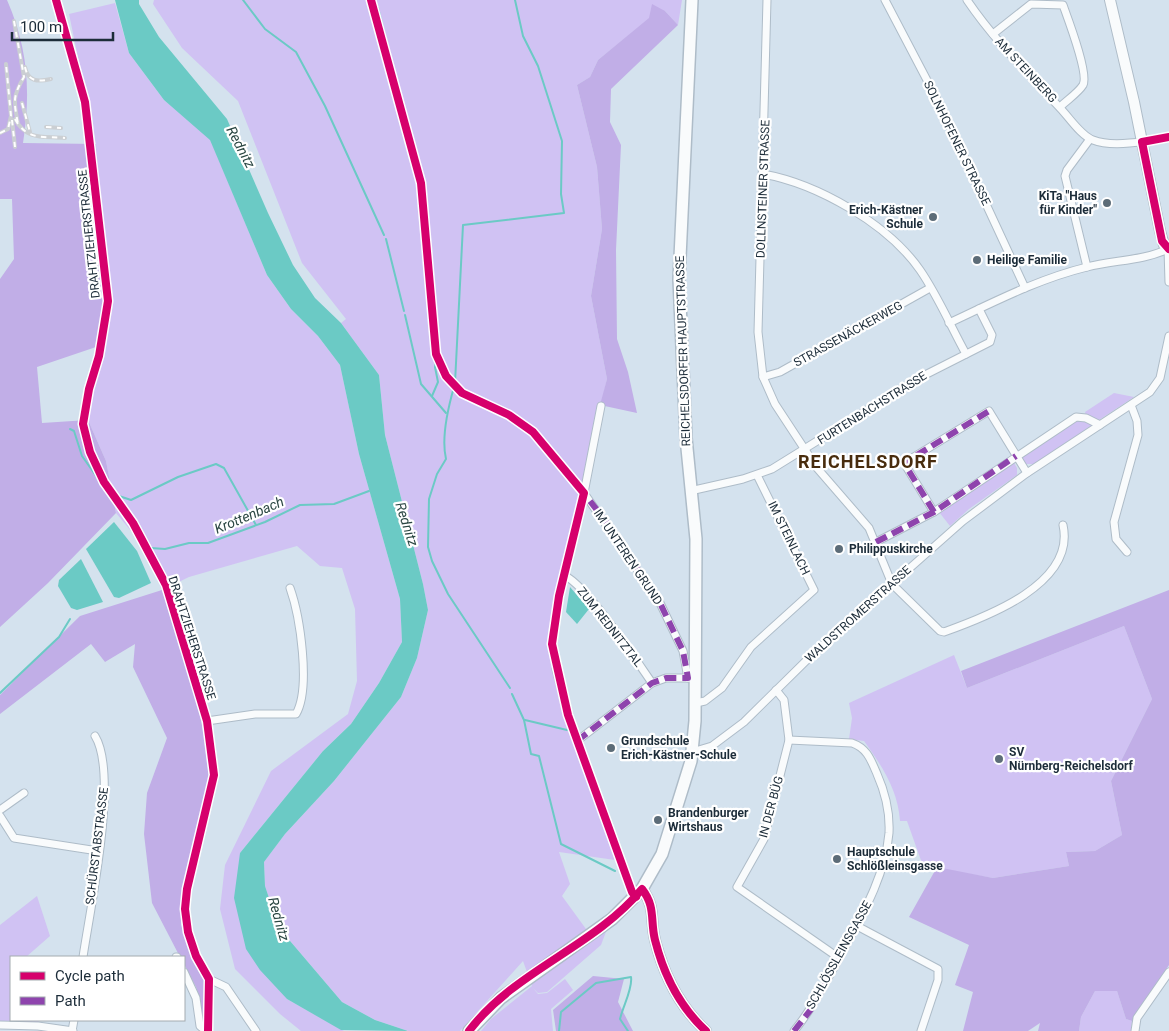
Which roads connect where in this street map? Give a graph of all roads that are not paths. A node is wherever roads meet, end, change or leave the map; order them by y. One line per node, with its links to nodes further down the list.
1 (56, 0): 45 (street, DRAHTZIEHERSTRASSE)
2 (692, 0): 32 (main road, REICHELSDORFER HAUPTSTRASSE)
3 (767, 0): 12 (street, DOLLNSTEINER STRASSE)
4 (885, 0): 17 (street, SOLNHOFENER STRASSE)
5 (968, 0): 7 (street, AM STEINBERG)
6 (1110, 0): 11 (street)
7 (992, 34): 8 (street, AM STEINBERG); 8 (street, AM STEINBERG)
8 (1060, 107): 10 (street, AM STEINBERG)
9 (1169, 137): 11 (street)
10 (1090, 139): 11 (street); 14 (street)
11 (1142, 142): 13 (street)
12 (763, 174): 16 (street); 23 (street, DOLLNSTEINER STRASSE)
13 (1169, 249): 14 (street); 15 (street)
14 (1087, 267): 17 (street)
15 (1169, 282)
16 (930, 288): 19 (street); 23 (street, STRASSENÄCKERWEG)
17 (1025, 288): 18 (street)
18 (979, 309): 19 (street); 21 (street, FURTENBACHSTRASSE)
19 (949, 323): 21 (street)
20 (1169, 336): 24 (street, WALDSTROMERSTRASSE)
21 (966, 354): 28 (street, FURTENBACHSTRASSE)
22 (1169, 376): 24 (street)
23 (763, 377): 28 (street, DOLLNSTEINER STRASSE)
24 (1160, 378): 25 (street, WALDSTROMERSTRASSE)
25 (1131, 405): 27 (street, WALDSTROMERSTRASSE); 36 (street)
26 (601, 406): 41 (street, IM UNTEREN GRUND)
27 (1100, 425): 29 (street); 30 (street, WALDSTROMERSTRASSE)
28 (805, 450): 31 (street, FURTENBACHSTRASSE); 35 (street, DOLLNSTEINER STRASSE)
29 (1016, 456): 30 (street); 33 (street); 33 (street)
30 (1027, 474): 38 (street, WALDSTROMERSTRASSE)
31 (757, 475): 32 (street, FURTENBACHSTRASSE); 44 (street, IM STEINLACH)
32 (690, 491): 41 (main road, REICHELSDORFER HAUPTSTRASSE)
33 (934, 512): 35 (street)
34 (1063, 525): 38 (street)
35 (876, 542): 38 (street, DOLLNSTEINER STRASSE)
36 (1127, 552)
37 (564, 575): 42 (street, ZUM REDNITZTAL)
38 (892, 584): 43 (street, WALDSTROMERSTRASSE)
39 (290, 588): 45 (street)
40 (556, 669): 42 (street)
41 (692, 678): 42 (street); 44 (main road, REICHELSDORFER HAUPTSTRASSE)
42 (652, 683)
43 (776, 690): 47 (street, IN DER BÜG); 48 (street, WALDSTROMERSTRASSE)
44 (696, 703): 48 (main road, REICHELSDORFER HAUPTSTRASSE)
45 (207, 722): 60 (street, DRAHTZIEHERSTRASSE)
46 (95, 736): 53 (street, SCHÜRSTABSTRASSE)
47 (789, 740): 55 (street, SCHLÖSSLEINSGASSE); 57 (street, IN DER BÜG)
48 (692, 752): 54 (main road, REICHELSDORFER HAUPTSTRASSE)
49 (24, 793): 50 (street)
50 (0, 810)
51 (0, 816): 53 (street)
52 (610, 831): 54 (street)
53 (98, 850): 56 (street, SCHÜRSTABSTRASSE)
54 (639, 893): 65 (main road, REICHELSDORFER HAUPTSTRASSE); 66 (street)
55 (857, 926): 57 (street, SCHLÖSSLEINSGASSE); 68 (street)
56 (83, 956)
57 (839, 958): 67 (street, SCHLÖSSLEINSGASSE)
58 (1169, 972): 69 (street)
59 (185, 974): 63 (street, DRAHTZIEHERSTRASSE)
60 (209, 980): 63 (street, DRAHTZIEHERSTRASSE); 64 (street)
61 (0, 1025): 62 (street)
62 (73, 1031)
63 (207, 1031)
64 (256, 1031)
65 (469, 1031)
66 (706, 1031)
67 (794, 1031)
68 (921, 1031)
69 (1135, 1031)

